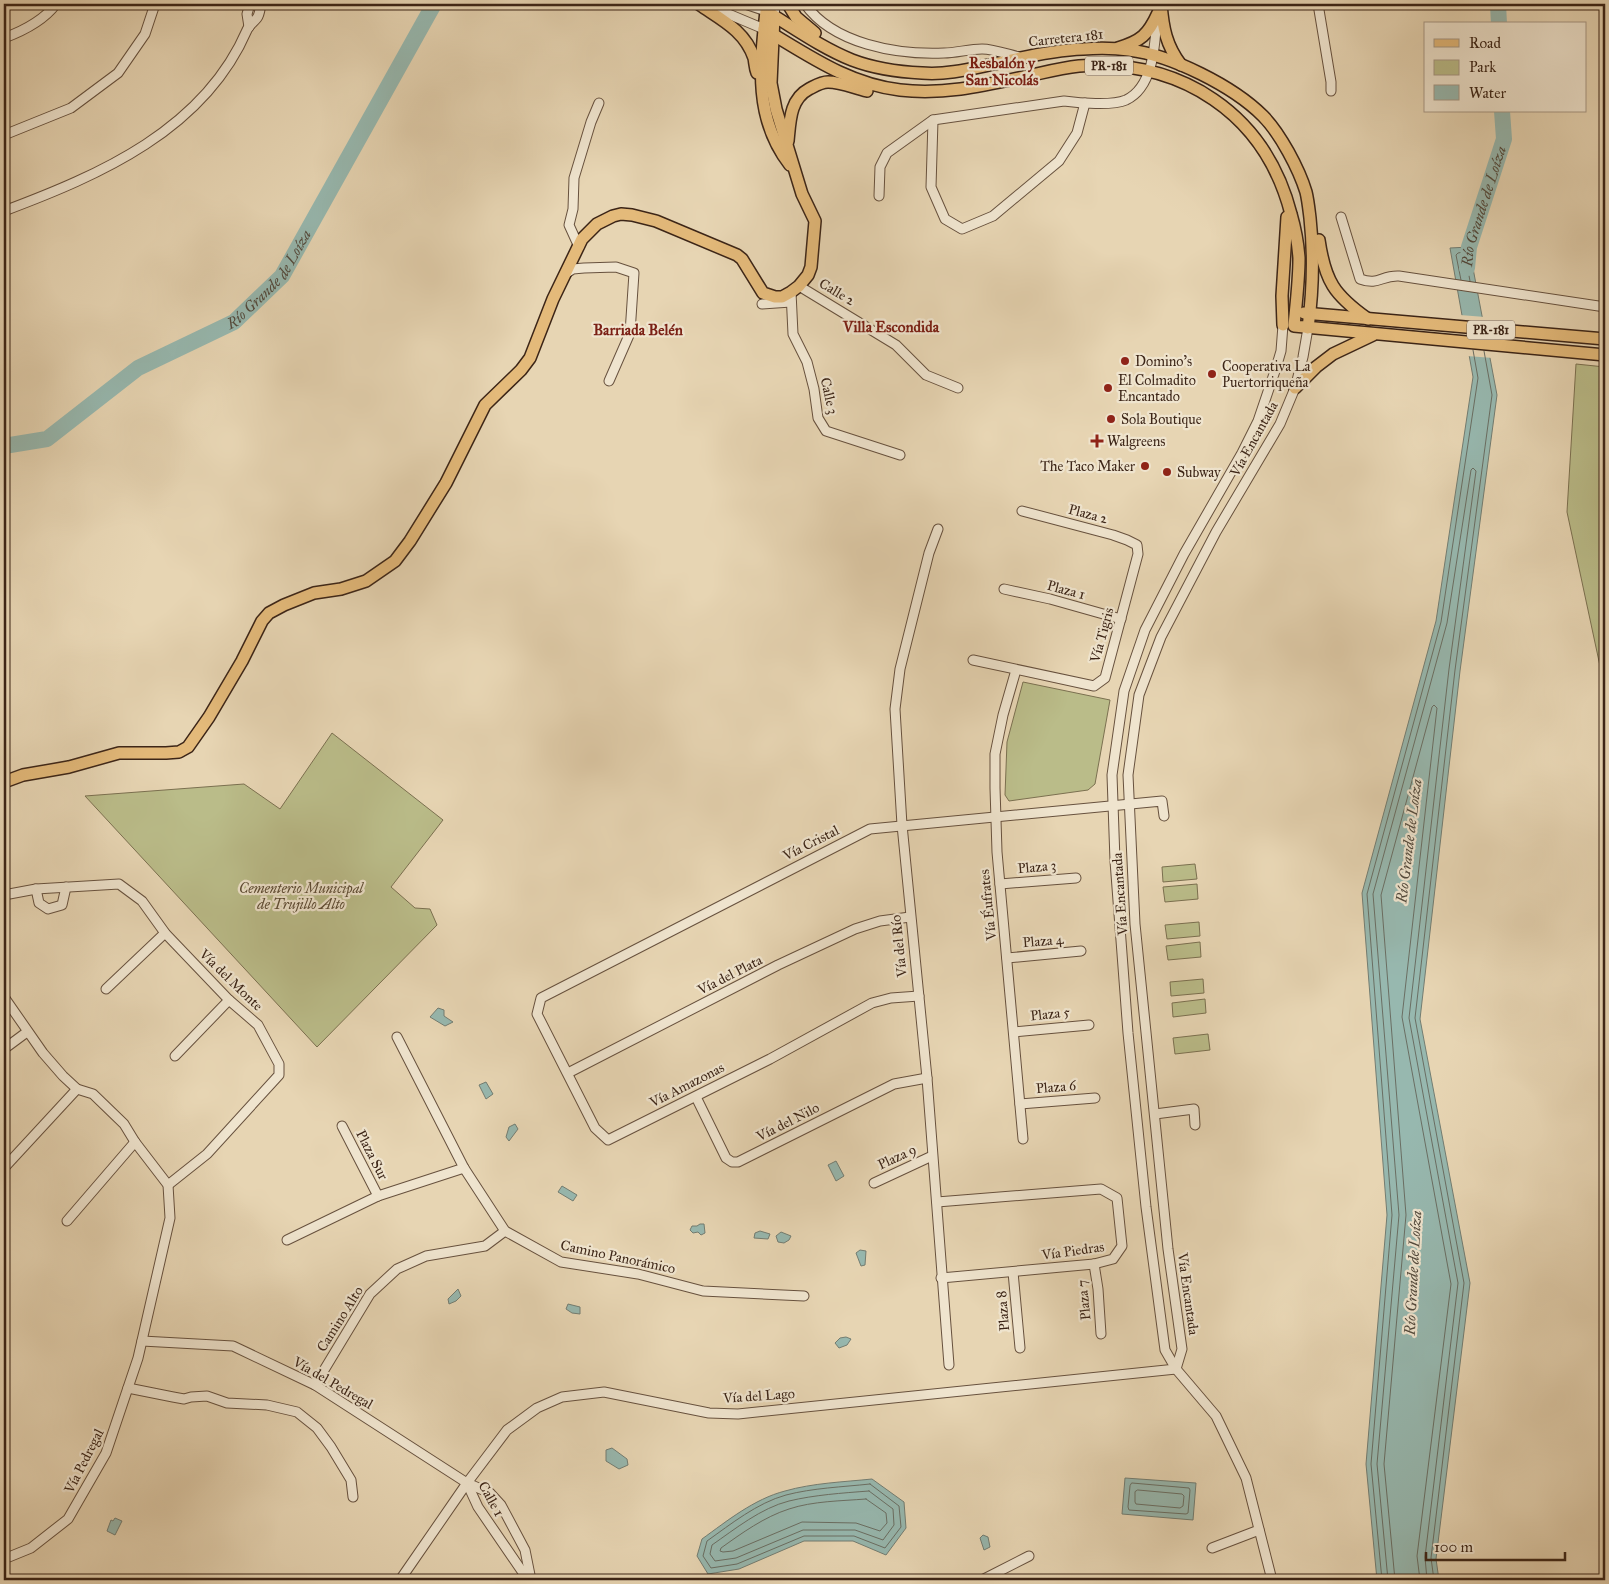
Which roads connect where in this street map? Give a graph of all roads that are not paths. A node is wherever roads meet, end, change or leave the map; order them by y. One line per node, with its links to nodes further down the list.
1 (56, 4): 14 (street)
2 (155, 4): 27 (street)
3 (250, 4): 12 (street)
4 (261, 4): 12 (street)
5 (697, 4): 13 (street); 21 (main road)
6 (745, 4): 11 (street)
7 (788, 4): 16 (main road)
8 (805, 4): 18 (street)
9 (1318, 4): 23 (street)
10 (1159, 7): 15 (main road); 17 (street); 19 (main road)
11 (770, 9): 13 (main road); 16 (main road, Carretera 181 / PR-181)
12 (248, 27): 33 (street)
13 (768, 32): 21 (main road); 22 (main road, PR-181); 28 (main road)
14 (4, 38)
15 (1114, 49): 17 (main road, Carretera 181 / PR-181); 18 (main road, Carretera 181 / PR-181)
16 (831, 50): 18 (main road, Carretera 181 / PR-181)
17 (1154, 55): 19 (main road, Carretera 181 / PR-181); 20 (street)
18 (1023, 58)
19 (1182, 66): 30 (main road, Carretera 181 / PR-181)
20 (1149, 71): 22 (main road, PR-181); 25 (street); 32 (main road, PR-181)
21 (761, 82): 29 (main road)
22 (900, 90): 28 (main road)
23 (1331, 91)
24 (599, 103): 35 (street)
25 (1085, 103): 26 (street); 26 (street)
26 (933, 120): 31 (street)
27 (4, 135)
28 (788, 147): 29 (main road)
29 (795, 172): 37 (main road)
30 (1306, 192): 41 (main road, Carretera 181 / PR-181); 42 (main road)
31 (879, 196)
32 (1288, 201): 40 (main road, PR-181); 43 (main road)
33 (4, 211)
34 (1341, 217): 39 (street)
35 (578, 247): 36 (main road); 37 (main road)
36 (565, 274): 48 (street); 59 (main road)
37 (794, 293): 38 (street); 49 (street, Calle 2); 51 (street, Calle 3)
38 (762, 304)
39 (1605, 307)
40 (1295, 312): 41 (main road, PR-181); 43 (main road, PR-181)
41 (1310, 314): 42 (main road, PR-181); 44 (main road, Carretera 181 / PR-181)
42 (1369, 320): 46 (main road, PR-181)
43 (1289, 326): 44 (main road, PR-181); 61 (street, Vía Encantada)
44 (1308, 328): 45 (main road, PR-181); 50 (street, Vía Encantada)
45 (1379, 335): 47 (main road, PR-181); 50 (main road)
46 (1603, 339)
47 (1602, 355)
48 (609, 381)
49 (958, 388)
50 (1295, 388): 60 (street, Vía Encantada)
51 (900, 454)
52 (1022, 511): 54 (street, Plaza 2)
53 (938, 529): 64 (street, Vía del Río)
54 (1138, 554): 56 (street, Vía Tigris)
55 (1004, 589): 56 (street, Plaza 1)
56 (1120, 619): 58 (street, Vía Tigris)
57 (973, 660): 58 (street, Vía Tigris)
58 (1016, 670): 63 (street, Vía Éufrates)
59 (4, 782)
60 (1129, 804): 61 (street, Vía Cristal); 62 (street, Vía Cristal); 91 (street, Vía Encantada)
61 (1113, 805): 63 (street, Vía Cristal); 114 (street, Vía Encantada)
62 (1164, 816)
63 (996, 818): 64 (street, Vía Cristal); 66 (street, Vía Éufrates)
64 (902, 825): 70 (street, Vía del Río); 78 (street, Vía Cristal)
65 (1076, 878): 66 (street, Plaza 3)
66 (1000, 884): 73 (street, Vía Éufrates)
67 (66, 887): 68 (street, Vía del Monte); 68 (street); 71 (street, Vía del Monte)
68 (36, 889): 69 (street, Vía del Monte)
69 (4, 896)
70 (910, 917): 75 (street, Vía del Río); 85 (street, Vía del Plata)
71 (165, 933): 74 (street); 77 (street, Vía del Monte)
72 (1081, 952): 73 (street, Plaza 4)
73 (1007, 958): 81 (street, Vía Éufrates)
74 (106, 989)
75 (919, 996): 86 (street, Vía del Río); 88 (street, Vía Amazonas)
76 (4, 998): 80 (street)
77 (230, 1000): 84 (street); 100 (street, Vía del Monte)
78 (539, 1005): 85 (street, Vía Amazonas)
79 (1089, 1024): 81 (street, Plaza 5)
80 (27, 1032): 83 (street); 87 (street)
81 (1014, 1032): 90 (street, Vía Éufrates)
82 (398, 1037): 98 (street, Camino Panorámico)
83 (4, 1049)
84 (175, 1056)
85 (568, 1073): 88 (street, Vía Amazonas)
86 (927, 1078): 88 (street, Vía del Nilo); 96 (street, Vía del Río)
87 (77, 1089): 95 (street); 97 (street)
88 (696, 1096)
89 (1095, 1098): 90 (street, Plaza 6)
90 (1020, 1104): 94 (street, Vía Éufrates)
91 (1155, 1114): 92 (street); 114 (street, Vía Encantada)
92 (1195, 1124)
93 (342, 1126): 101 (street, Plaza Sur)
94 (1023, 1139)
95 (135, 1142): 100 (street); 103 (street)
96 (932, 1156): 99 (street, Plaza 9); 102 (street, Vía del Río)
97 (4, 1168)
98 (464, 1168): 101 (street); 104 (street, Camino Panorámico)
99 (874, 1183)
100 (168, 1185): 111 (street)
101 (378, 1196): 105 (street)
102 (937, 1202): 106 (street, Vía Piedras); 108 (street, Vía del Río)
103 (67, 1221)
104 (504, 1231): 109 (street, Camino Panorámico); 115 (street, Camino Alto)
105 (287, 1240)
106 (1094, 1264): 107 (street, Vía Piedras); 110 (street, Plaza 7)
107 (1013, 1272): 108 (street, Vía Piedras); 112 (street, Plaza 8)
108 (941, 1278): 113 (street, Vía del Río)
109 (804, 1296)
110 (1101, 1334)
111 (142, 1341): 115 (street, Vía del Pedregal); 116 (street, Vía Pedregal)
112 (1020, 1348)
113 (949, 1365)
114 (1176, 1369): 117 (street, Vía del Lago); 119 (street)
115 (314, 1385): 117 (street, Vía del Pedregal)
116 (128, 1388): 118 (street); 122 (street, Vía Pedregal)
117 (467, 1483): 123 (street, Vía del Lago); 124 (street, Calle 1); 124 (street, Calle 1)
118 (353, 1497)
119 (1259, 1530): 120 (street); 126 (street)
120 (1212, 1548)
121 (1029, 1556): 125 (street)
122 (4, 1559)
123 (400, 1580)
124 (529, 1580)
125 (982, 1580)
126 (1272, 1580)

